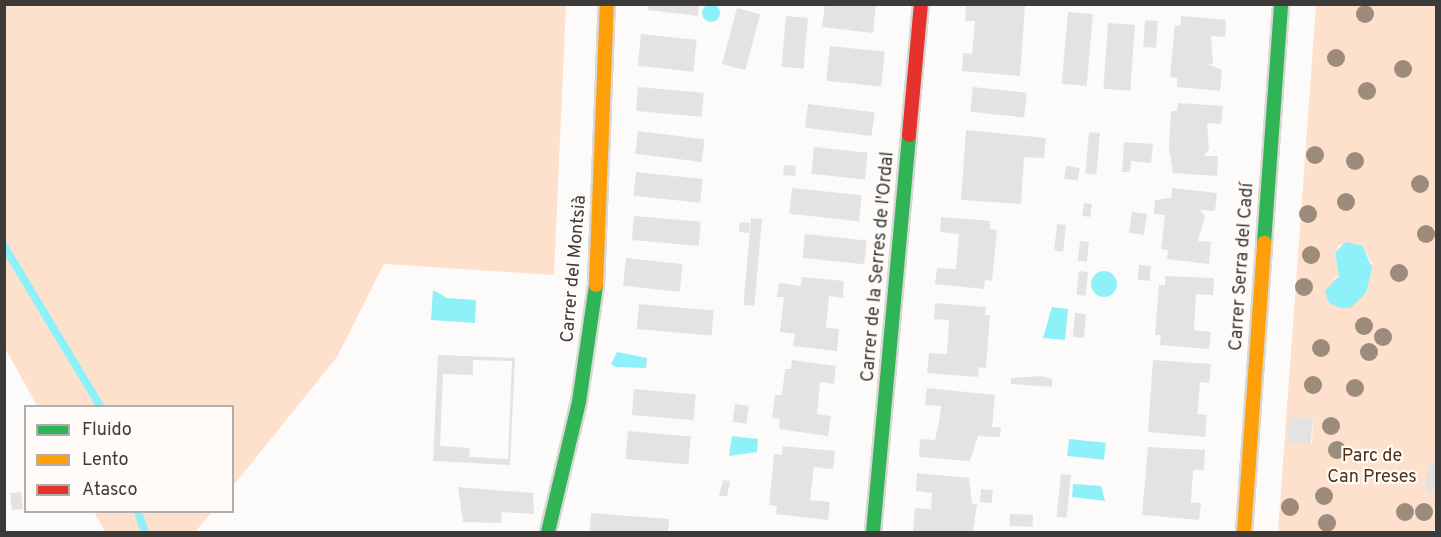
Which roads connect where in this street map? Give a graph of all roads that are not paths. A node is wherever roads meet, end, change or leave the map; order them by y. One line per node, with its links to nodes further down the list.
1 (607, 4): 4 (street, Carrer del Montsià)
2 (921, 4): 5 (street, Carrer de la Serres de l'Ordal)
3 (1281, 4): 6 (street, Carrer Serra del Cadí)
4 (548, 532)
5 (873, 532)
6 (1244, 532)

